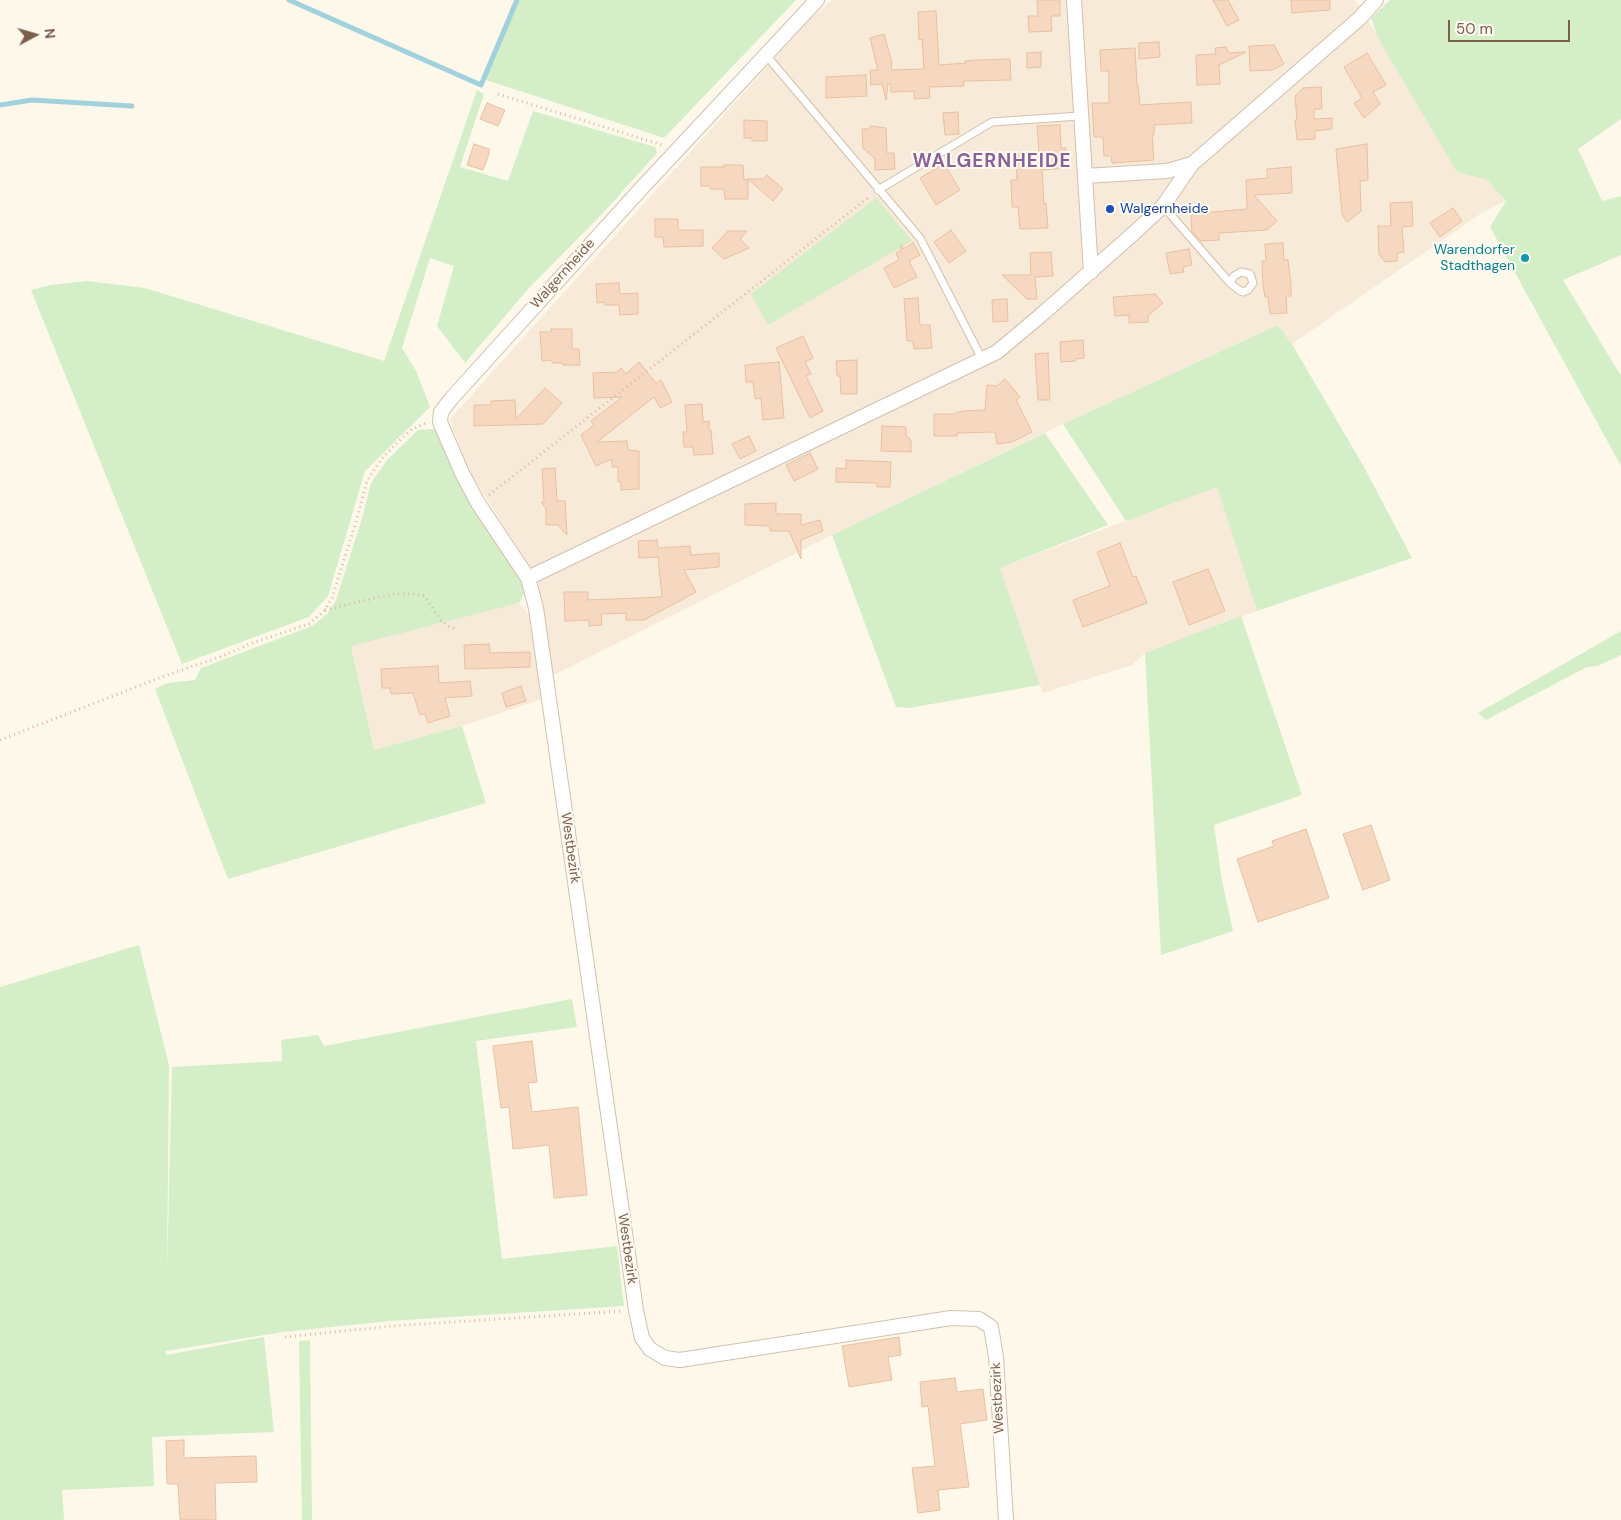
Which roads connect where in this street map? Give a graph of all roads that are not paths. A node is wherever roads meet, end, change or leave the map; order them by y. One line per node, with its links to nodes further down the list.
1 (817, 0): 4 (street, Walgernheide)
2 (1074, 0): 5 (street)
3 (1376, 0): 6 (street)
4 (766, 54): 8 (lane); 13 (street, Walgernheide)
5 (1080, 116): 7 (street); 8 (lane)
6 (1192, 164): 7 (street); 9 (street)
7 (1085, 176): 10 (street)
8 (878, 190): 12 (lane)
9 (1164, 206): 10 (street); 11 (lane)
10 (1091, 272): 12 (street)
11 (1230, 283)
12 (982, 359): 13 (street)
13 (528, 578): 14 (street, Westbezirk)
14 (1006, 1520)

